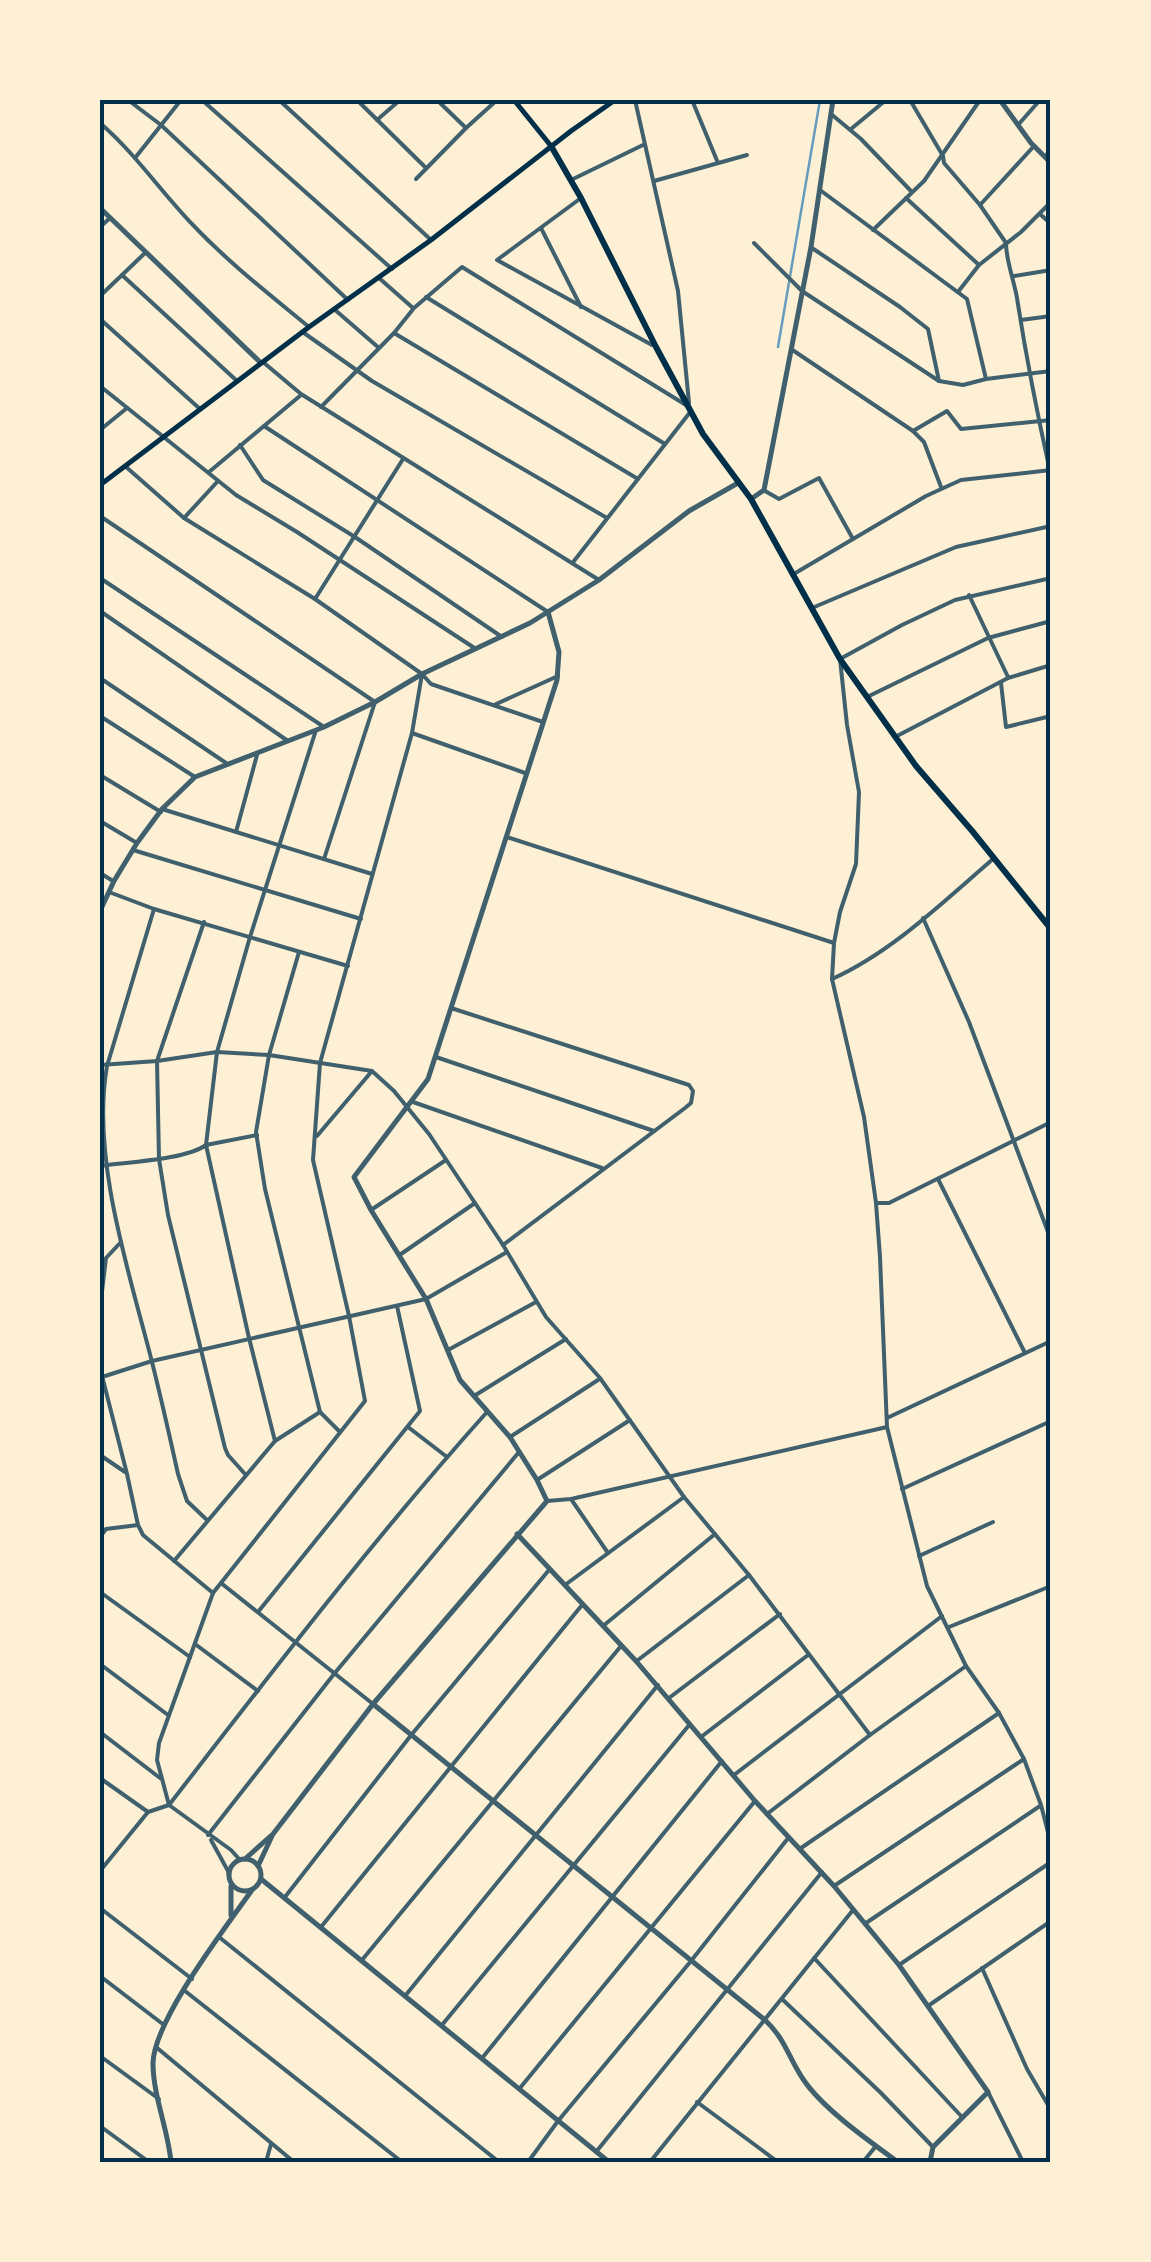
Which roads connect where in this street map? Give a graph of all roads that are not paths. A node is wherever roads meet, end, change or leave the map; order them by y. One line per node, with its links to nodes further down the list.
1 (128, 100): 25 (street)
2 (181, 100): 25 (street)
3 (202, 100): 62 (street)
4 (279, 100): 56 (street)
5 (358, 100): 23 (street)
6 (400, 100): 23 (street)
7 (437, 100): 27 (street)
8 (497, 100): 27 (street)
9 (514, 100): 30 (main road)
10 (615, 100): 20 (main road)
11 (635, 100): 29 (street)
12 (692, 100): 37 (street)
13 (833, 100): 22 (street)
14 (886, 100): 28 (street)
15 (910, 100): 21 (street)
16 (918, 100): 21 (street)
17 (980, 100): 34 (street)
18 (1000, 100): 26 (street)
19 (1040, 100): 26 (street)
20 (604, 102): 30 (main road)
21 (914, 106): 34 (street)
22 (831, 114): 28 (street); 43 (street)
23 (378, 120): 39 (street)
24 (100, 123): 35 (street)
25 (161, 125): 35 (street); 71 (street)
26 (1018, 125): 31 (street)
27 (466, 128): 39 (street)
28 (850, 130): 44 (street)
29 (645, 144): 41 (street); 42 (street)
30 (551, 146): 41 (main road); 56 (main road)
31 (1034, 146): 36 (street); 48 (street)
32 (1051, 149): 36 (street)
33 (747, 155): 37 (street)
34 (943, 156): 44 (street); 48 (street)
35 (135, 158): 78 (street)
36 (1044, 158): 38 (street)
37 (718, 163): 42 (street)
38 (1051, 164)
39 (426, 169): 40 (street)
40 (416, 180)
41 (571, 180): 45 (main road)
42 (654, 181): 95 (street)
43 (820, 190): 55 (street); 59 (street)
44 (912, 192): 46 (street)
45 (581, 198): 54 (street); 81 (main road)
46 (906, 198): 55 (street); 61 (street)
47 (1051, 202): 50 (street)
48 (980, 205): 58 (street)
49 (100, 208): 51 (street)
50 (1040, 214): 52 (street); 58 (street)
51 (110, 218): 53 (street); 60 (street)
52 (1051, 224)
53 (100, 227)
54 (542, 228): 73 (street); 73 (street)
55 (872, 230): 68 (street)
56 (431, 240): 62 (main road)
57 (754, 243): 67 (street)
58 (1006, 243): 61 (street); 65 (street)
59 (811, 247): 67 (street); 89 (street)
60 (145, 253): 64 (street); 84 (street)
61 (980, 265): 68 (street)
62 (392, 269): 66 (main road)
63 (1051, 270): 65 (street)
64 (122, 275): 69 (street); 90 (street)
65 (1014, 276): 77 (street)
66 (379, 278): 71 (main road); 72 (street)
67 (800, 288): 83 (street); 89 (street)
68 (958, 292): 88 (street)
69 (100, 296)
70 (426, 297): 72 (street); 95 (street); 103 (street)
71 (348, 300): 74 (main road)
72 (414, 308): 80 (street)
73 (580, 308): 81 (street)
74 (334, 310): 78 (main road); 82 (street)
75 (1051, 316): 77 (street)
76 (100, 319): 96 (street)
77 (1021, 320): 87 (street)
78 (309, 327): 79 (main road)
79 (302, 332): 84 (main road); 85 (street)
80 (394, 333): 82 (street); 109 (street)
81 (656, 347): 95 (main road)
82 (379, 348): 85 (street)
83 (791, 348): 101 (street); 114 (street)
84 (262, 362): 90 (main road); 92 (street)
85 (356, 370): 93 (street); 119 (street)
86 (1051, 372): 87 (street)
87 (1028, 374): 88 (street); 98 (street)
88 (986, 379): 89 (street)
89 (939, 381)
90 (237, 382): 96 (main road)
91 (100, 386): 94 (street)
92 (301, 394): 93 (street); 99 (street)
93 (321, 406): 105 (street)
94 (128, 407): 100 (street); 102 (street)
95 (690, 409): 103 (street); 111 (main road)
96 (200, 410): 102 (main road)
97 (1051, 420): 98 (street)
98 (1039, 421): 101 (street); 107 (street)
99 (264, 426): 104 (street); 115 (street)
100 (100, 430)
101 (913, 430): 113 (street)
102 (164, 437): 106 (main road); 108 (street)
103 (665, 444): 109 (street)
104 (240, 445): 108 (street); 121 (street)
105 (402, 459): 115 (street); 124 (street)
106 (125, 466): 112 (main road); 118 (street)
107 (1050, 470): 113 (street)
108 (209, 472): 110 (street)
109 (638, 479): 119 (street)
110 (218, 481): 118 (street); 123 (street)
111 (740, 482): 116 (main road); 128 (street)
112 (100, 484)
113 (942, 488): 122 (street)
114 (764, 490): 116 (street); 122 (street)
115 (376, 499): 121 (street); 133 (street)
116 (750, 499): 125 (main road)
117 (100, 516): 146 (street)
118 (184, 518): 130 (street)
119 (608, 518): 124 (street)
120 (1051, 526): 131 (street)
121 (355, 537): 123 (street); 135 (street)
122 (853, 539): 125 (street)
123 (340, 560): 130 (street); 137 (street)
124 (573, 562): 128 (street)
125 (792, 575): 131 (main road)
126 (100, 578): 151 (street)
127 (1051, 578): 129 (street)
128 (599, 580): 133 (street)
129 (970, 595): 136 (street); 138 (street)
130 (315, 600): 140 (street)
131 (812, 608): 138 (main road)
132 (100, 611): 154 (street)
133 (548, 612): 135 (street); 141 (street)
134 (1051, 621): 136 (street)
135 (502, 637): 137 (street)
136 (988, 638): 143 (street); 145 (street)
137 (476, 648): 140 (street)
138 (840, 659): 145 (main road); 182 (street)
139 (1051, 665): 143 (street)
140 (422, 674): 146 (street); 147 (street); 152 (street)
141 (558, 676): 147 (street); 150 (street)
142 (100, 678): 156 (street)
143 (1008, 678): 144 (street)
144 (1001, 682): 149 (street); 153 (street)
145 (866, 698): 153 (main road)
146 (375, 702): 151 (street); 167 (street)
147 (494, 705): 150 (street)
148 (100, 716): 159 (street)
149 (1051, 716)
150 (545, 723): 157 (street)
151 (320, 728): 154 (street); 164 (street)
152 (412, 733): 157 (street); 169 (street)
153 (895, 738): 166 (main road)
154 (288, 741): 155 (street)
155 (258, 754): 156 (street); 162 (street)
156 (226, 763): 159 (street)
157 (528, 774): 163 (street)
158 (100, 775): 160 (street)
159 (195, 777): 160 (street)
160 (161, 811): 162 (street); 165 (street)
161 (100, 822): 165 (street)
162 (236, 832): 164 (street)
163 (507, 837): 182 (street); 186 (street)
164 (281, 846): 167 (street); 172 (street)
165 (135, 847): 170 (street); 172 (street)
166 (992, 859): 176 (street); 177 (main road)
167 (324, 860): 169 (street)
168 (100, 873): 170 (street)
169 (372, 874): 178 (street)
170 (114, 881): 171 (street)
171 (109, 892): 173 (street); 174 (street)
172 (266, 892): 178 (street); 181 (street)
173 (102, 900): 175 (street)
174 (154, 909): 179 (street); 192 (street)
175 (100, 912)
176 (924, 918): 185 (street); 199 (street)
177 (1048, 918): 180 (main road)
178 (361, 919): 184 (street)
179 (204, 922): 181 (street); 190 (street)
180 (1051, 929)
181 (250, 936): 183 (street); 187 (street)
182 (834, 943): 185 (street)
183 (298, 952): 184 (street); 188 (street)
184 (348, 966): 191 (street)
185 (832, 980): 208 (street)
186 (452, 1008): 189 (street); 196 (street)
187 (216, 1052): 188 (street); 190 (street); 200 (street)
188 (269, 1055): 191 (street); 197 (street)
189 (436, 1057): 194 (street); 196 (street)
190 (157, 1062): 192 (street); 201 (street)
191 (320, 1064): 193 (street); 198 (street)
192 (104, 1065): 203 (street)
193 (372, 1071): 194 (street); 198 (street)
194 (410, 1104): 202 (street); 205 (street); 209 (street)
195 (1051, 1122): 199 (street)
196 (654, 1131): 205 (street)
197 (257, 1135): 200 (street); 221 (street)
198 (316, 1138): 220 (street)
199 (1013, 1140): 206 (street); 210 (street)
200 (206, 1146): 201 (street); 222 (street)
201 (159, 1159): 203 (street); 225 (street)
202 (446, 1160): 207 (street); 209 (street)
203 (108, 1164): 204 (street); 211 (street)
204 (100, 1166)
205 (604, 1169): 212 (street)
206 (938, 1179): 208 (street); 227 (street)
207 (475, 1203): 212 (street); 215 (street)
208 (876, 1204): 237 (street)
209 (371, 1210): 215 (street)
210 (1051, 1240)
211 (121, 1242): 214 (street); 228 (street)
212 (503, 1245): 213 (street)
213 (507, 1252): 216 (street); 217 (street)
214 (103, 1256): 219 (street)
215 (399, 1256): 216 (street)
216 (426, 1299): 218 (street); 226 (street)
217 (536, 1302): 223 (street); 226 (street)
218 (397, 1306): 220 (street); 240 (street)
219 (100, 1308)
220 (349, 1316): 221 (street); 242 (street)
221 (299, 1327): 222 (street); 235 (street)
222 (248, 1338): 225 (street); 244 (street)
223 (566, 1339): 231 (street); 233 (street)
224 (1051, 1341): 227 (street)
225 (201, 1350): 228 (street); 249 (street)
226 (448, 1350): 233 (street)
227 (1025, 1353): 237 (street)
228 (152, 1361): 230 (street); 256 (street)
229 (100, 1368): 230 (street)
230 (102, 1376): 234 (street)
231 (600, 1378): 238 (street); 243 (street)
232 (100, 1392): 234 (street)
233 (474, 1396): 236 (street)
234 (107, 1397): 248 (street)
235 (320, 1412): 242 (street); 244 (street)
236 (488, 1412): 243 (street); 247 (street)
237 (887, 1418): 241 (street)
238 (631, 1419): 250 (street); 251 (street)
239 (1051, 1422): 252 (street)
240 (408, 1427): 247 (street); 275 (street)
241 (887, 1427): 250 (street); 252 (street)
242 (341, 1432): 269 (street)
243 (510, 1437): 245 (street)
244 (275, 1441): 249 (street)
245 (519, 1452): 251 (street); 288 (street)
246 (100, 1455): 248 (street)
247 (447, 1457): 280 (street)
248 (128, 1474): 259 (street)
249 (245, 1474): 256 (street)
250 (669, 1476): 253 (street); 254 (street)
251 (537, 1480): 255 (street)
252 (902, 1489): 265 (street)
253 (684, 1497): 262 (street); 264 (street)
254 (572, 1499): 255 (street); 264 (street)
255 (547, 1501): 261 (street)
256 (207, 1520): 266 (street)
257 (993, 1522): 265 (street)
258 (100, 1524): 260 (street)
259 (138, 1524): 260 (street); 266 (street)
260 (106, 1529): 263 (street)
261 (517, 1534): 267 (street); 293 (street)
262 (715, 1534): 268 (street); 278 (street)
263 (100, 1537)
264 (608, 1554): 270 (street)
265 (920, 1556): 277 (street)
266 (174, 1561): 273 (street)
267 (548, 1570): 270 (street); 298 (street)
268 (749, 1574): 276 (street); 285 (street)
269 (221, 1582): 273 (street); 275 (street)
270 (564, 1586): 274 (street)
271 (1051, 1586): 279 (street)
272 (100, 1592): 284 (street)
273 (213, 1593): 281 (street)
274 (582, 1605): 278 (street); 303 (street)
275 (258, 1612): 280 (street)
276 (780, 1614): 283 (street); 292 (street)
277 (942, 1616): 279 (street); 291 (street)
278 (602, 1626): 282 (street)
279 (948, 1627): 287 (street)
280 (296, 1643): 288 (street); 290 (street)
281 (194, 1644): 284 (street); 290 (street)
282 (621, 1646): 285 (street); 307 (street)
283 (808, 1655): 291 (street); 300 (street)
284 (190, 1656): 295 (street)
285 (636, 1661): 289 (street)
286 (100, 1664): 295 (street)
287 (966, 1666): 294 (street); 299 (street)
288 (334, 1674): 293 (street); 315 (street)
289 (658, 1686): 292 (street); 314 (street)
290 (258, 1691): 309 (street)
291 (840, 1694): 299 (street); 304 (street)
292 (668, 1698): 296 (street)
293 (373, 1704): 298 (street); 313 (street)
294 (999, 1713): 301 (street); 318 (street)
295 (169, 1716): 306 (street)
296 (690, 1724): 300 (street); 321 (street)
297 (100, 1732): 306 (street)
298 (412, 1734): 303 (street); 329 (street)
299 (870, 1735): 312 (street)
300 (701, 1737): 302 (street)
301 (1024, 1759): 310 (street); 327 (street)
302 (722, 1761): 304 (street); 330 (street)
303 (451, 1766): 307 (street); 336 (street)
304 (734, 1775): 308 (street)
305 (100, 1778): 311 (street)
306 (162, 1779): 309 (street)
307 (492, 1800): 314 (street); 340 (street)
308 (755, 1801): 312 (street); 337 (street)
309 (168, 1805): 311 (street); 315 (street)
310 (1041, 1805): 317 (street); 335 (street)
311 (148, 1812): 323 (street)
312 (767, 1814): 316 (street)
313 (273, 1834): 319 (street); 322 (street)
314 (536, 1835): 321 (street); 348 (street)
315 (208, 1836): 319 (street); 326 (street)
316 (790, 1837): 318 (street); 341 (street)
317 (1051, 1844)
318 (801, 1848): 324 (street)
319 (242, 1859): 322 (street); 326 (street)
320 (1051, 1862): 342 (street)
321 (574, 1865): 330 (street); 353 (street)
322 (258, 1866): 325 (street)
323 (100, 1871)
324 (822, 1872): 327 (street); 346 (street)
325 (261, 1879): 328 (street); 329 (street)
326 (230, 1880): 328 (street); 333 (street)
327 (834, 1886): 332 (street)
328 (252, 1890): 333 (street)
329 (284, 1898): 336 (street)
330 (613, 1898): 337 (street); 356 (street)
331 (100, 1908): 345 (street)
332 (853, 1910): 335 (street); 339 (street)
333 (231, 1918): 338 (street)
334 (1051, 1921): 343 (street)
335 (866, 1923): 342 (street)
336 (322, 1927): 340 (street)
337 (652, 1929): 341 (street); 357 (street)
338 (219, 1938): 345 (street); 374 (street)
339 (814, 1958): 349 (street); 362 (street)
340 (362, 1960): 348 (street)
341 (691, 1961): 346 (street); 363 (street)
342 (899, 1965): 350 (street)
343 (982, 1968): 350 (street); 361 (street)
344 (100, 1976): 352 (street)
345 (192, 1980): 347 (street)
346 (726, 1990): 351 (street); 368 (street)
347 (185, 1991): 352 (street); 373 (street)
348 (406, 1996): 353 (street)
349 (782, 2000): 351 (street); 367 (street)
350 (928, 2006): 358 (street)
351 (765, 2020): 360 (street); 366 (street)
352 (164, 2024): 354 (street)
353 (442, 2025): 356 (street)
354 (156, 2047): 359 (street); 365 (street)
355 (100, 2056): 359 (street)
356 (482, 2057): 357 (street)
357 (520, 2088): 363 (street)
358 (988, 2092): 362 (street); 382 (street)
359 (158, 2099): 370 (street)
360 (697, 2102): 377 (street); 378 (street)
361 (1051, 2110)
362 (962, 2117): 367 (street)
363 (558, 2121): 368 (street); 375 (street)
364 (100, 2126): 369 (street)
365 (270, 2144): 371 (street); 372 (street)
366 (876, 2146): 379 (street); 380 (street)
367 (932, 2147): 381 (street)
368 (596, 2152): 376 (street)
369 (149, 2162)
370 (172, 2162)
371 (266, 2162)
372 (294, 2162)
373 (402, 2162)
374 (499, 2162)
375 (528, 2162)
376 (609, 2162)
377 (650, 2162)
378 (778, 2162)
379 (863, 2162)
380 (898, 2162)
381 (930, 2162)
382 (1022, 2162)

